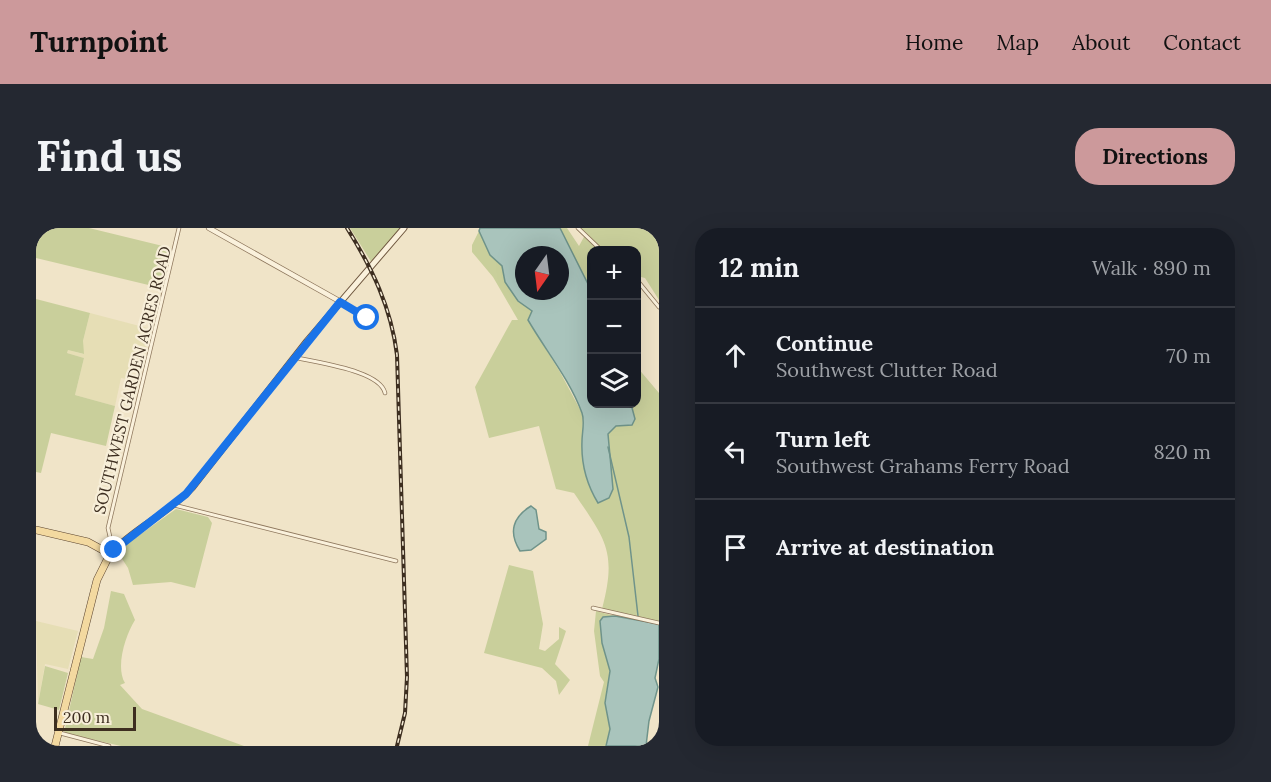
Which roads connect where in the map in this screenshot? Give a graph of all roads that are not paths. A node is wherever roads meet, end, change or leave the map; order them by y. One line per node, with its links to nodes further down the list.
1 (179, 228): 14 (street, SOUTHWEST GARDEN ACRES ROAD)
2 (209, 228): 7 (street)
3 (404, 228): 7 (main road)
4 (578, 228): 5 (street)
5 (597, 246)
6 (641, 283): 8 (street)
7 (340, 302): 9 (street); 10 (main road)
8 (659, 307)
9 (367, 318)
10 (294, 357): 11 (street); 12 (main road)
11 (385, 393)
12 (174, 505): 15 (main road); 16 (street)
13 (36, 530): 15 (main road)
14 (110, 537)
15 (110, 554): 19 (main road)
16 (396, 561)
17 (593, 608): 18 (street)
18 (659, 623)
19 (58, 733): 20 (main road); 21 (street)
20 (55, 746)
21 (109, 746)

